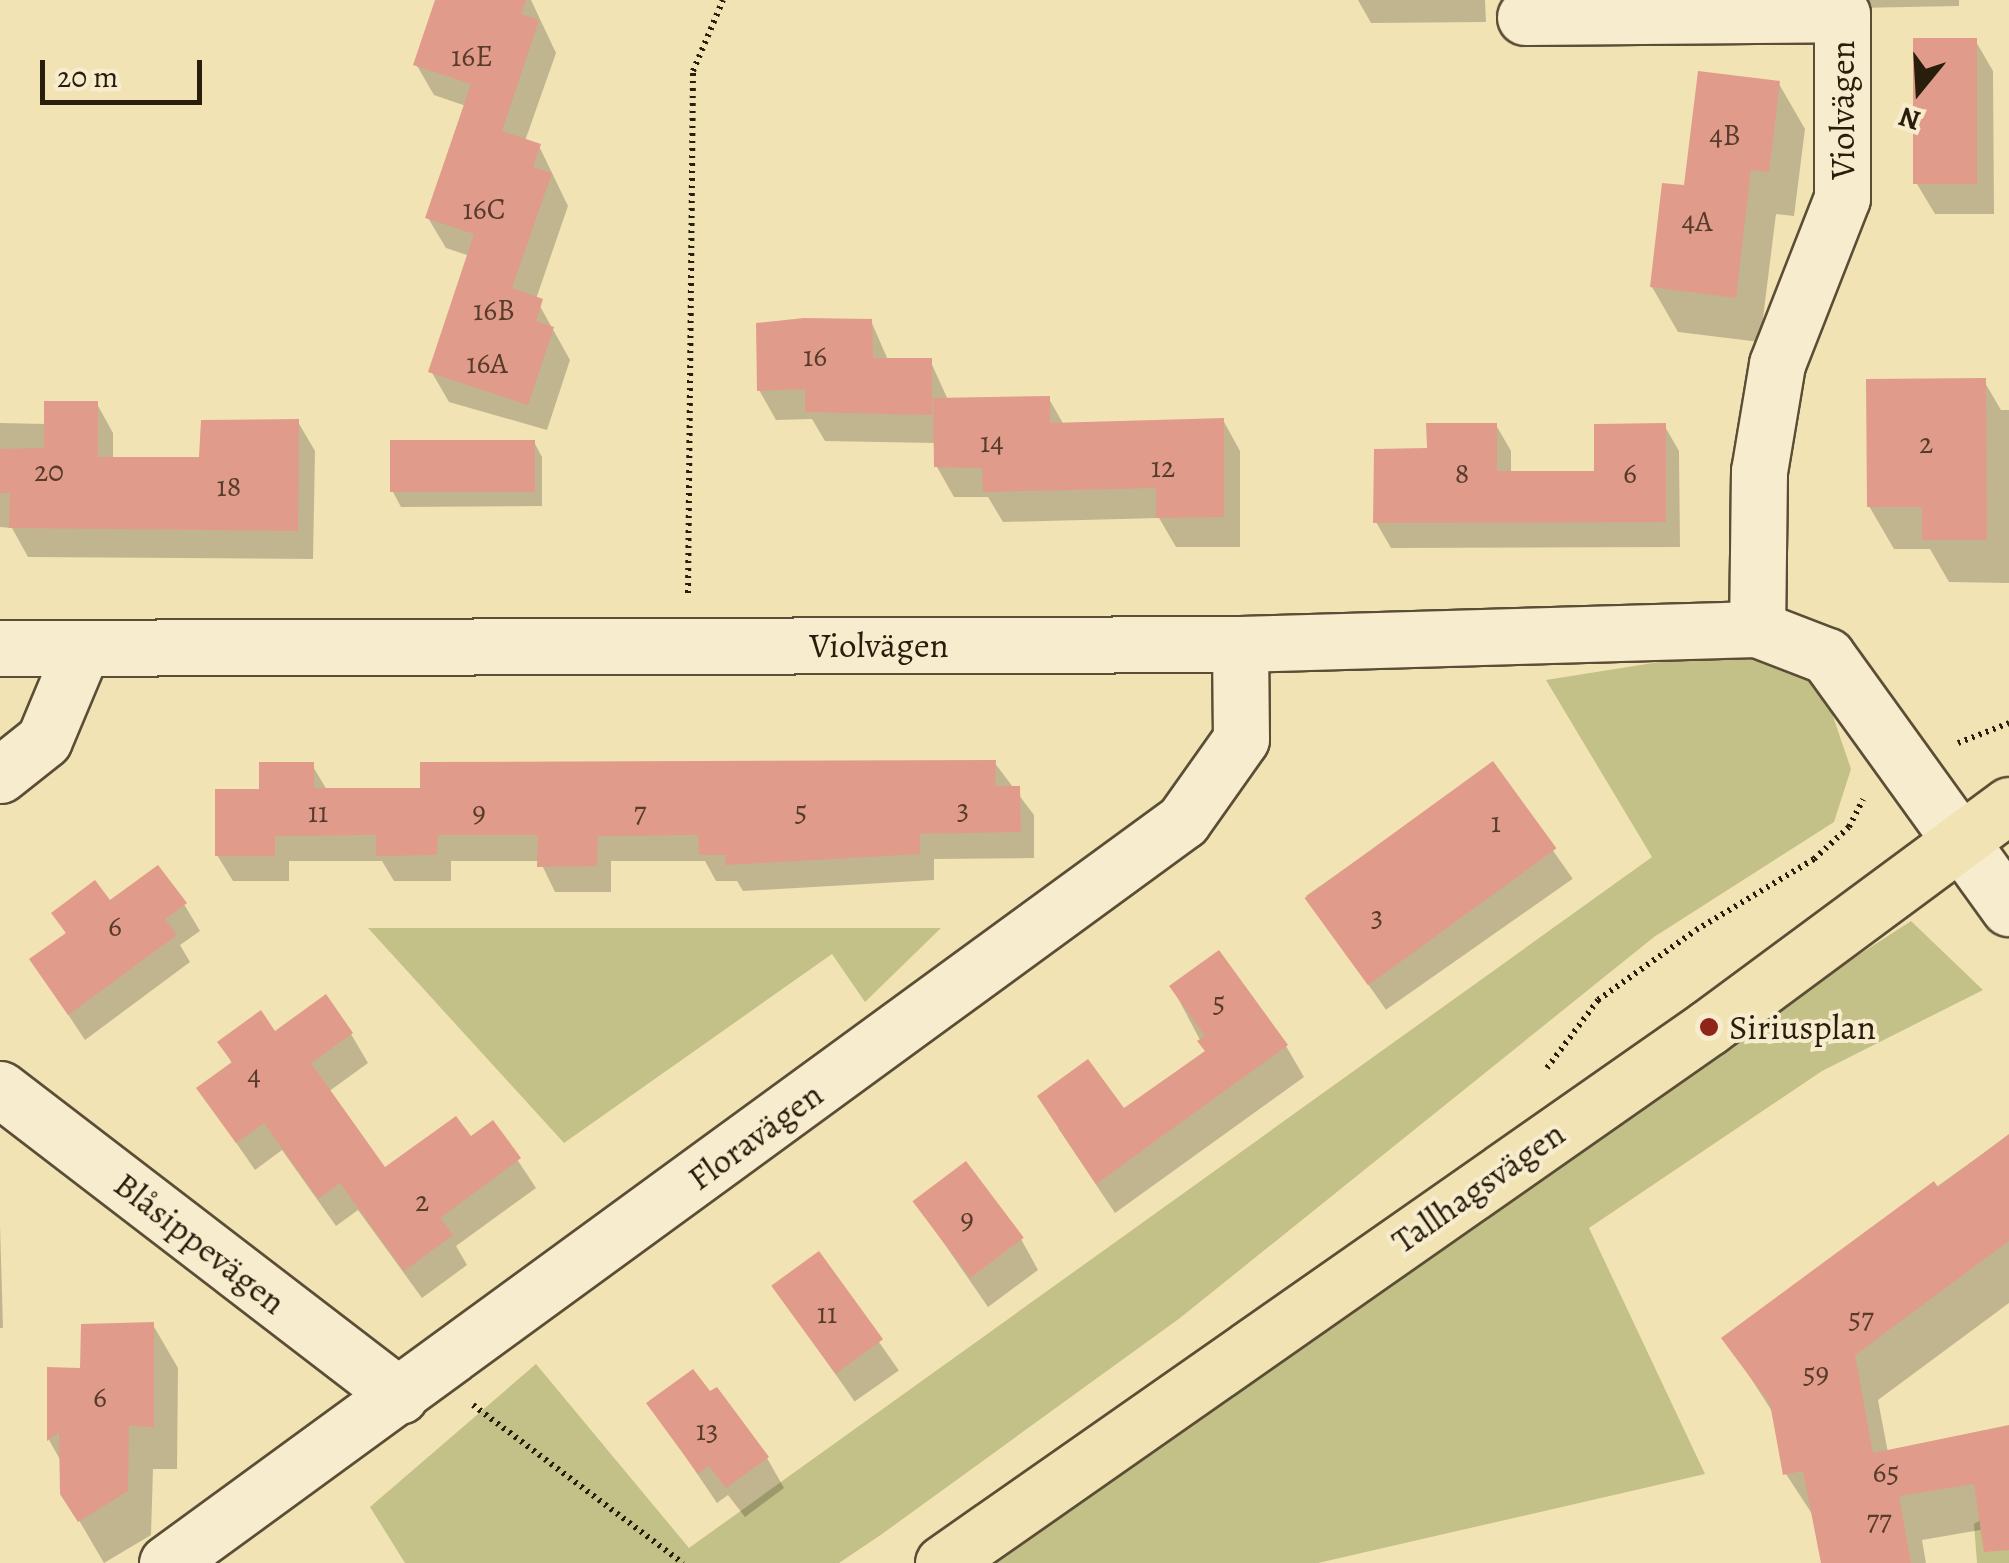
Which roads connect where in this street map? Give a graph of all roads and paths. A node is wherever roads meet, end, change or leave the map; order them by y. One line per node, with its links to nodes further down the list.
1 (723, 0): 4 (path)
2 (1525, 17): 3 (street, Violvägen)
3 (1757, 629): 5 (street, Violvägen); 9 (street, Violvägen)
4 (688, 644): 5 (street, Violvägen); 7 (street, Violvägen)
5 (1240, 644): 16 (street, Floravägen)
6 (0, 648): 7 (street, Violvägen)
7 (82, 649): 10 (street)
8 (2009, 722): 9 (path)
9 (1907, 762): 12 (street, Violvägen); 14 (path)
10 (0, 775)
11 (2009, 805): 12 (main road, Tallhagsvägen)
12 (1959, 842): 13 (street, Violvägen); 19 (main road, Tallhagsvägen)
13 (2009, 908)
14 (1598, 1000)
15 (0, 1089): 16 (street, Blåsippevägen)
16 (416, 1385): 17 (street, Floravägen); 18 (path)
17 (168, 1563)
18 (683, 1563)
19 (943, 1563)

